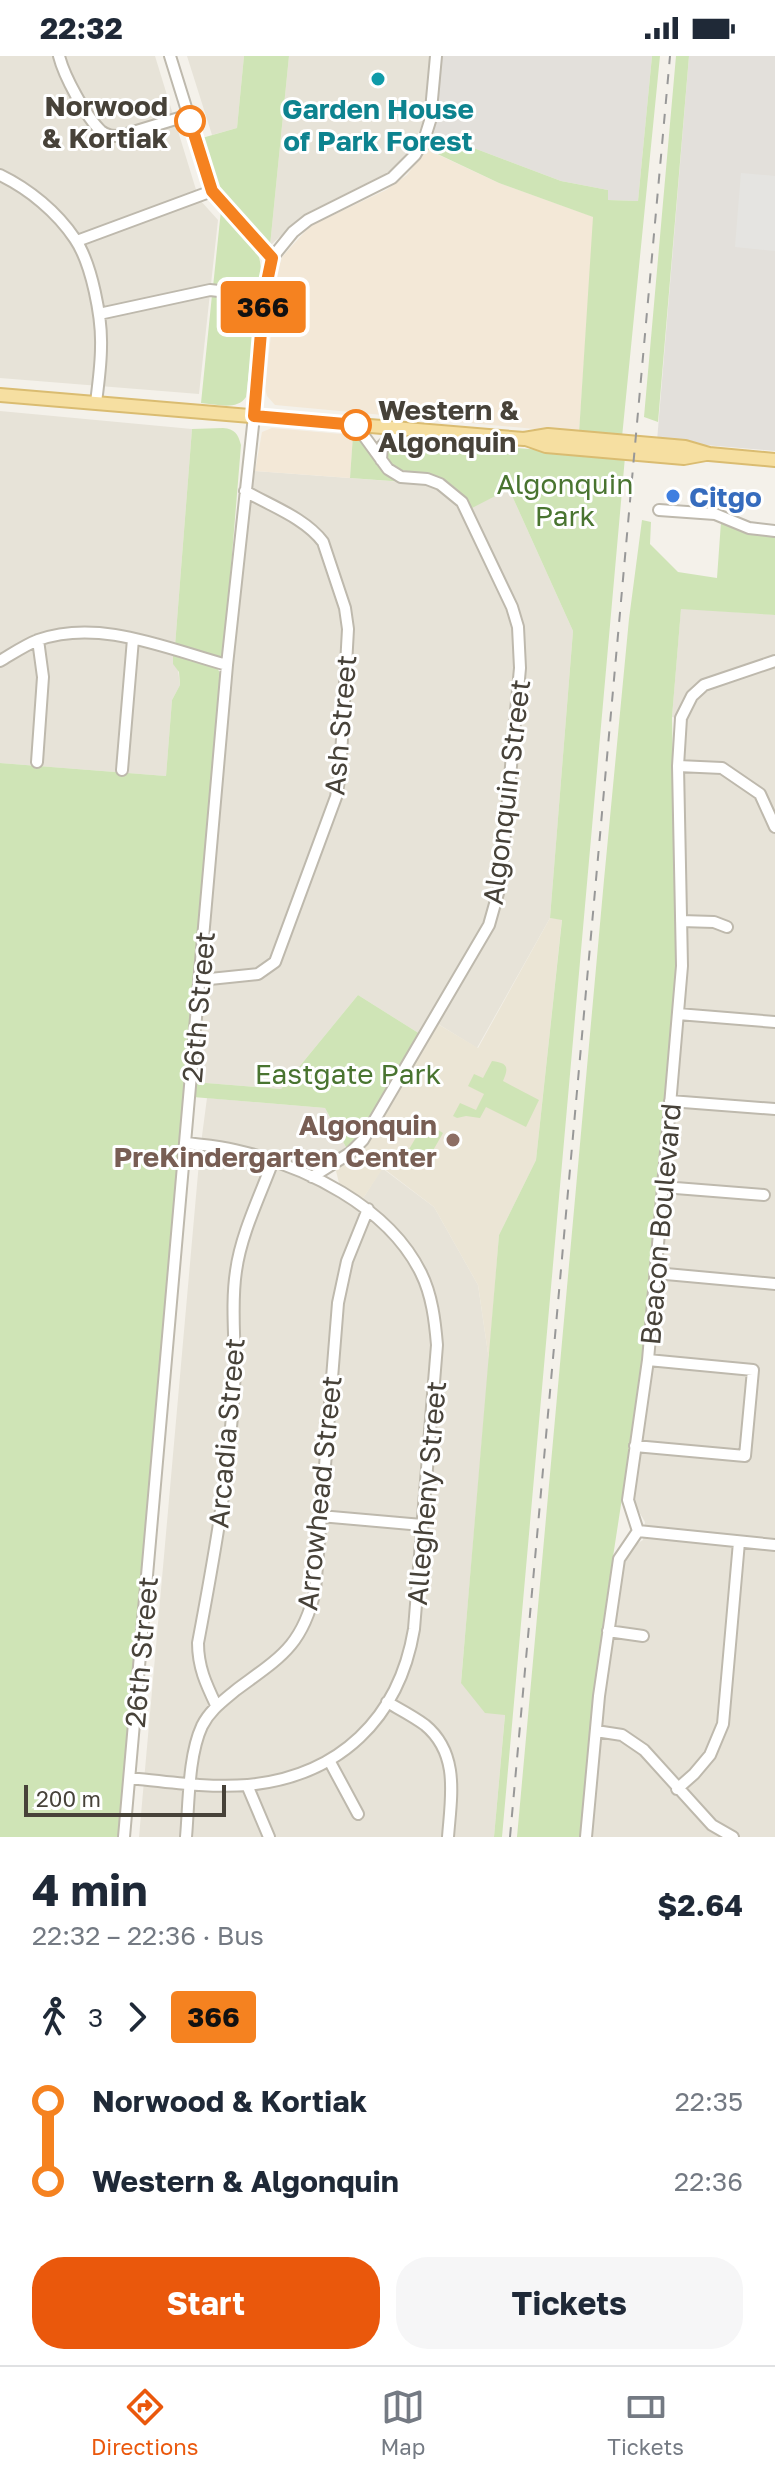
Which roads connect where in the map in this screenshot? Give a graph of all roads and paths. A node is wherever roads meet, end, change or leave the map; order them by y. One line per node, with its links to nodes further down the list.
1 (59, 56): 4 (street)
2 (170, 56): 4 (street)
3 (436, 56): 8 (street)
4 (189, 115): 6 (street)
5 (0, 175): 7 (street)
6 (212, 191): 7 (street); 8 (street)
7 (77, 241): 10 (street)
8 (272, 258): 9 (street, 26th Street)
9 (264, 296): 10 (street); 13 (street, 26th Street)
10 (99, 314): 12 (street)
11 (0, 395): 12 (main road)
12 (96, 403): 13 (main road)
13 (254, 416): 14 (main road); 18 (street, 26th Street)
14 (356, 425): 15 (main road); 16 (street, Algonquin Street)
15 (399, 429): 16 (street); 17 (main road)
16 (381, 460): 39 (street, Algonquin Street)
17 (775, 460)
18 (245, 491): 25 (street, 26th Street); 32 (street, Ash Street)
19 (659, 510): 20 (street)
20 (775, 531)
21 (133, 639): 22 (street); 25 (street); 28 (street)
22 (38, 640): 23 (street); 26 (street)
23 (0, 661)
24 (775, 661): 27 (street, Beacon Boulevard)
25 (227, 665): 32 (street, 26th Street)
26 (37, 762)
27 (678, 766): 29 (street); 30 (street, Beacon Boulevard)
28 (122, 770)
29 (775, 827)
30 (681, 921): 31 (street); 33 (street, Beacon Boulevard)
31 (727, 927)
32 (200, 980): 37 (street, 26th Street)
33 (678, 1014): 34 (street); 35 (street, Beacon Boulevard)
34 (775, 1022)
35 (670, 1101): 36 (street); 40 (street, Beacon Boulevard)
36 (775, 1109)
37 (186, 1143): 38 (street, Allegheny Street); 58 (street, 26th Street)
38 (273, 1161): 39 (street, Allegheny Street); 55 (street, Arcadia Street)
39 (312, 1177): 42 (street, Allegheny Street)
40 (663, 1187): 41 (street); 43 (street, Beacon Boulevard)
41 (764, 1195)
42 (368, 1209): 47 (street, Arrowhead Street); 48 (street, Allegheny Street)
43 (655, 1273): 44 (street); 45 (street, Beacon Boulevard)
44 (775, 1284)
45 (648, 1360): 46 (street, Beacon Boulevard); 46 (street)
46 (635, 1446): 49 (street, Beacon Boulevard)
47 (320, 1516): 48 (street); 55 (street, Arrowhead Street)
48 (422, 1525): 54 (street, Allegheny Street)
49 (638, 1531): 50 (street); 52 (street)
50 (739, 1542): 51 (street); 61 (street)
51 (775, 1545)
52 (608, 1631): 53 (street); 56 (street)
53 (643, 1636)
54 (387, 1702): 57 (street, Allegheny Street); 66 (street)
55 (216, 1705): 59 (street, Arrowhead Street)
56 (596, 1731): 61 (street); 67 (street)
57 (330, 1762): 60 (street, Allegheny Street); 62 (street)
58 (130, 1778): 59 (street, Allegheny Street); 63 (street, 26th Street)
59 (190, 1784): 60 (street, Allegheny Street); 64 (street, Arrowhead Street)
60 (247, 1785): 65 (street)
61 (677, 1789): 68 (street)
62 (358, 1814)
63 (124, 1837)
64 (186, 1837)
65 (269, 1837)
66 (448, 1837)
67 (586, 1837)
68 (733, 1837)

